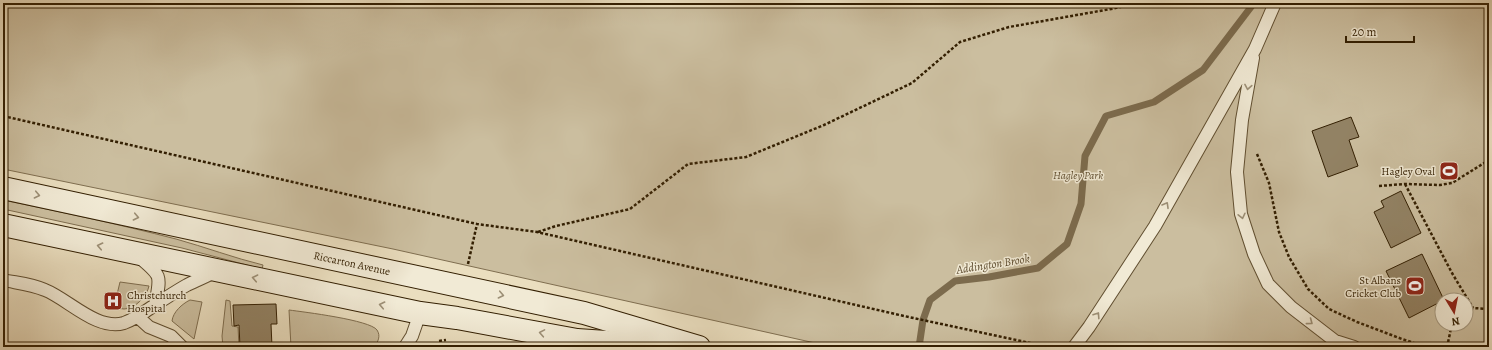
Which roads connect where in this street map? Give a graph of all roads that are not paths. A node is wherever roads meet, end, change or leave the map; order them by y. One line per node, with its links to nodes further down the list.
1 (1275, 3): 2 (lane)
2 (1255, 49): 17 (lane, one-way to 2); 18 (lane, one-way to 18)
3 (3, 188): 7 (main road, Riccarton Avenue, one-way to 7)
4 (3, 225): 5 (main road, Riccarton Avenue, one-way to 4)
5 (134, 253): 6 (main road, Riccarton Avenue); 9 (lane)
6 (218, 271): 9 (lane); 10 (main road, Riccarton Avenue, one-way to 6)
7 (426, 279): 10 (main road); 12 (main road, Riccarton Avenue, one-way to 12)
8 (3, 280): 11 (lane)
9 (154, 305): 11 (lane)
10 (420, 313): 12 (main road, Riccarton Avenue, one-way to 10); 14 (lane)
11 (138, 317): 13 (lane)
12 (632, 339): 15 (main road, Riccarton Avenue); 16 (main road, Riccarton Avenue)
13 (182, 347)
14 (405, 347)
15 (678, 347)
16 (699, 347)
17 (1074, 347)
18 (1354, 347)

